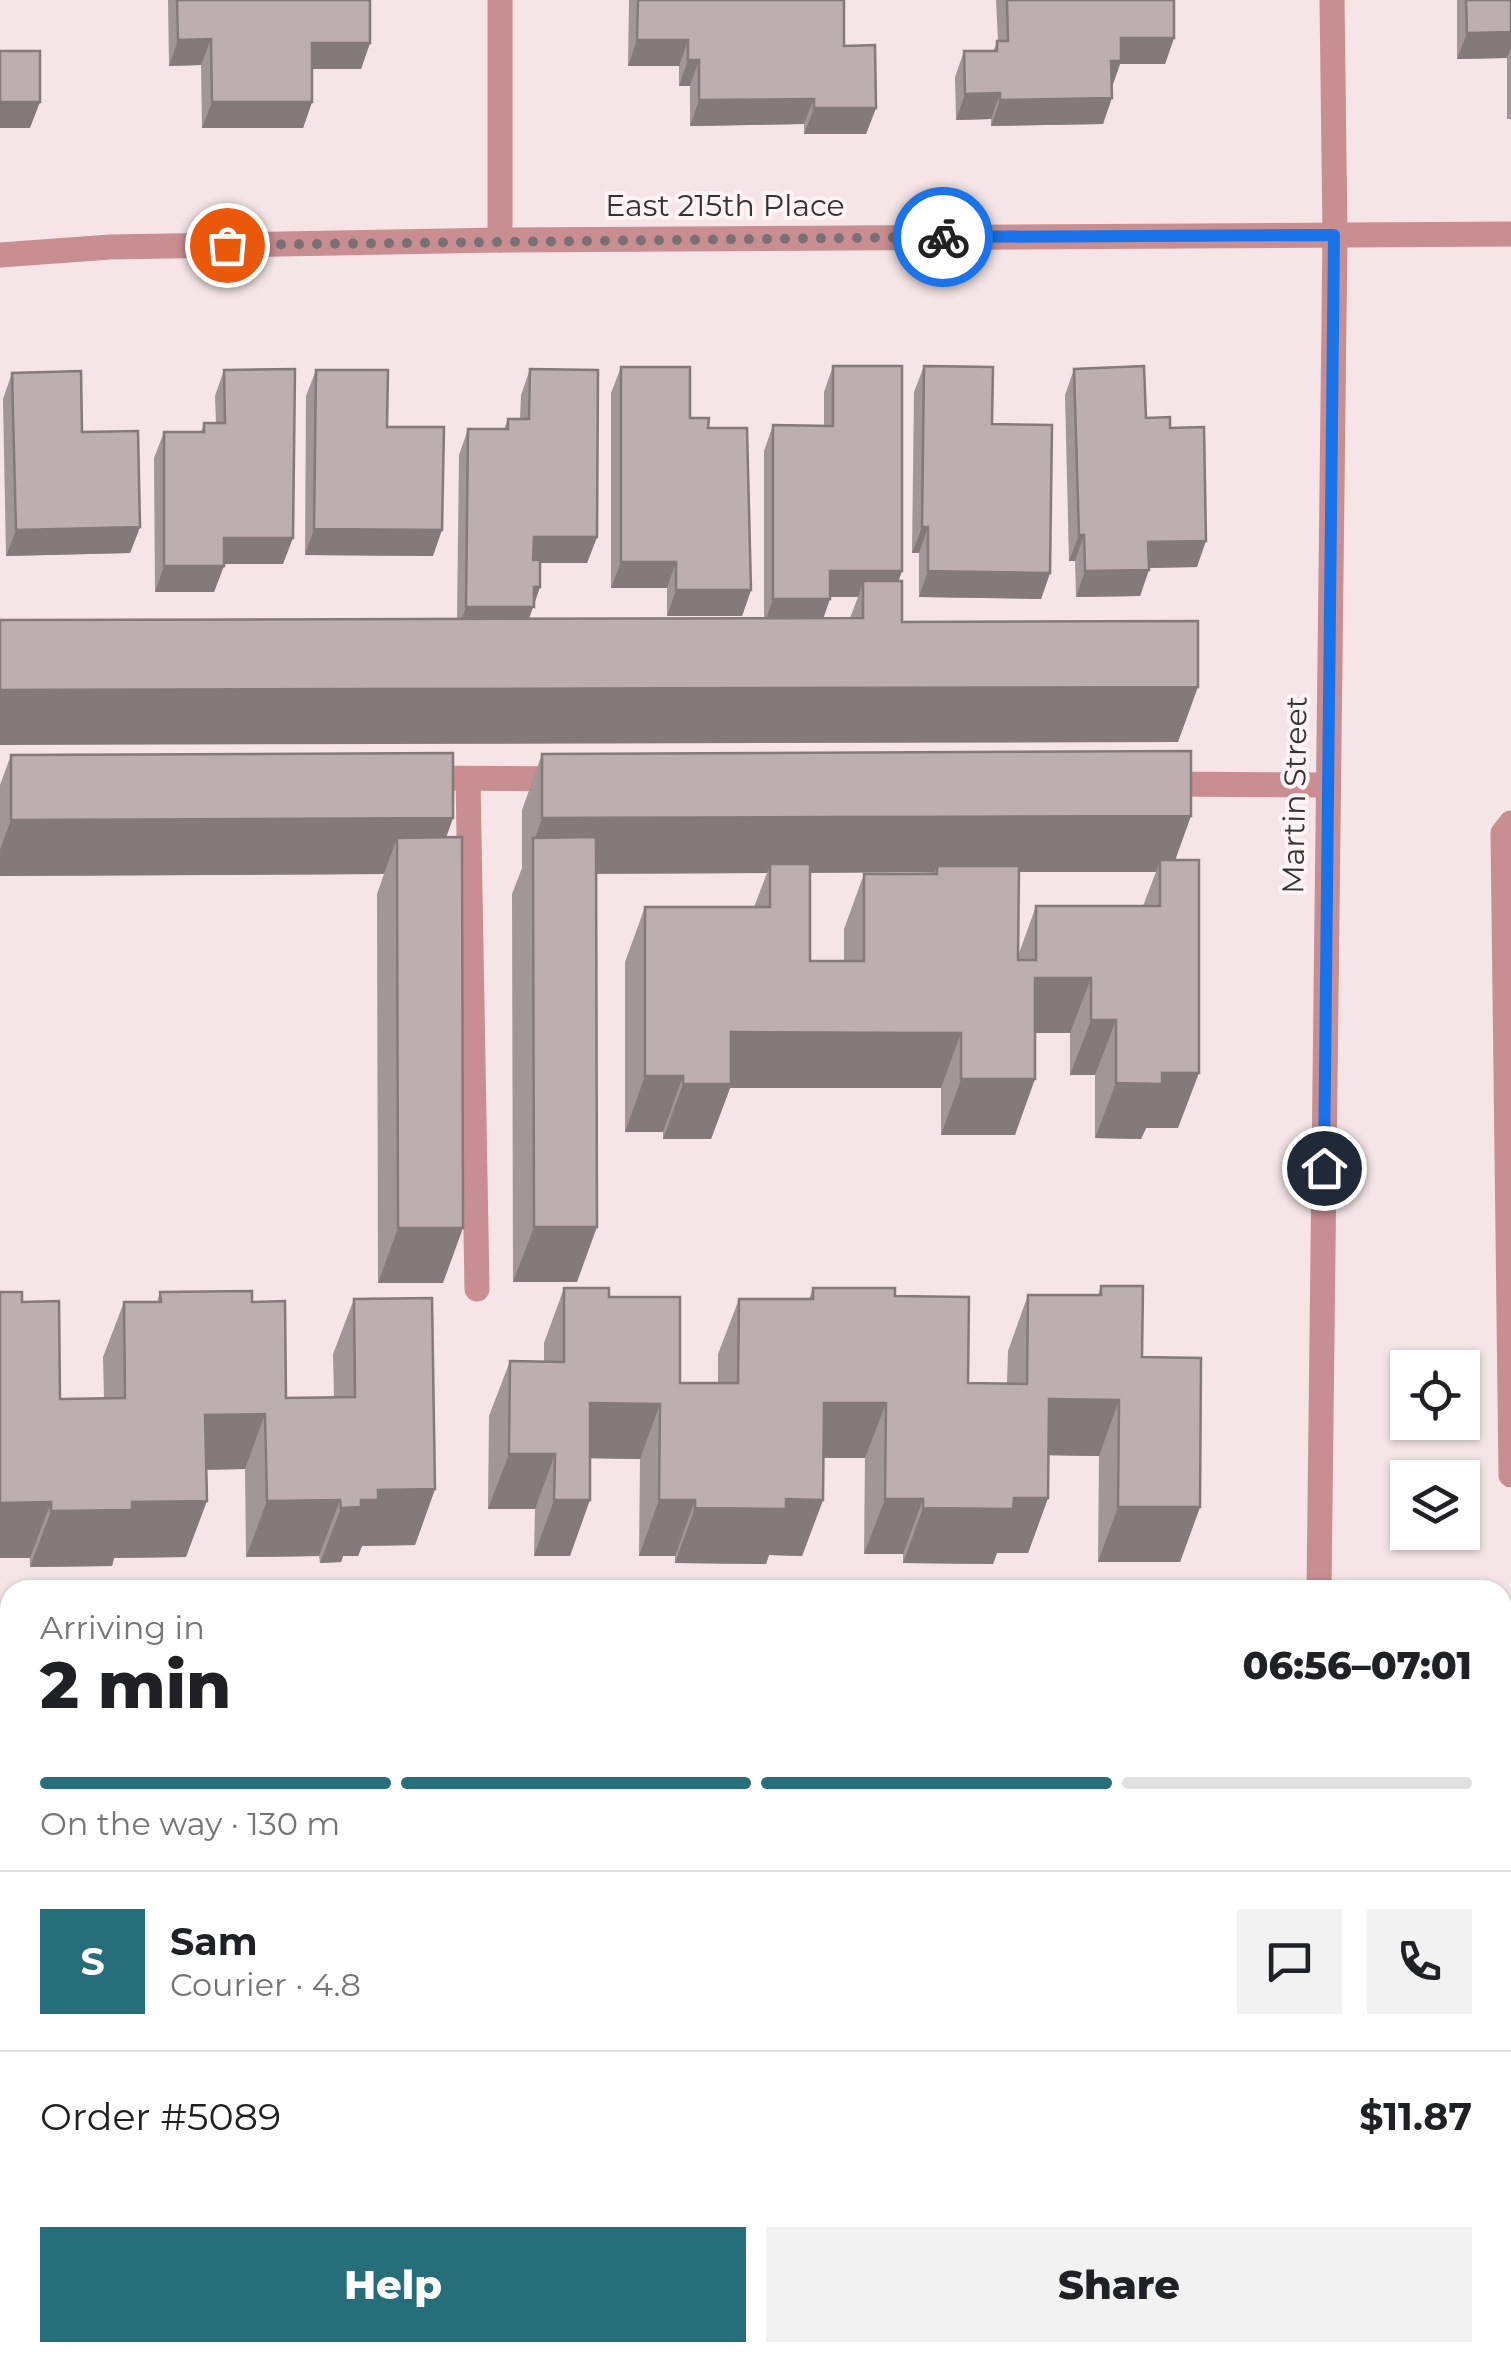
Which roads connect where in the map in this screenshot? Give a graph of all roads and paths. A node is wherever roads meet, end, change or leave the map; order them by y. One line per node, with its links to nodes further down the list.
1 (500, 0): 5 (street)
2 (1332, 0): 4 (street, Martin Street)
3 (1511, 234): 4 (street, East 215th Place)
4 (1334, 235): 5 (street, East 215th Place); 11 (street, Martin Street)
5 (500, 240): 6 (street, East 215th Place)
6 (0, 256)
7 (390, 778): 8 (street)
8 (468, 778): 9 (street); 13 (street)
9 (588, 780)
10 (1128, 784): 11 (street)
11 (1328, 785): 15 (street, Martin Street)
12 (1511, 823): 14 (street)
13 (477, 1289)
14 (1511, 1475)
15 (1319, 1580)

